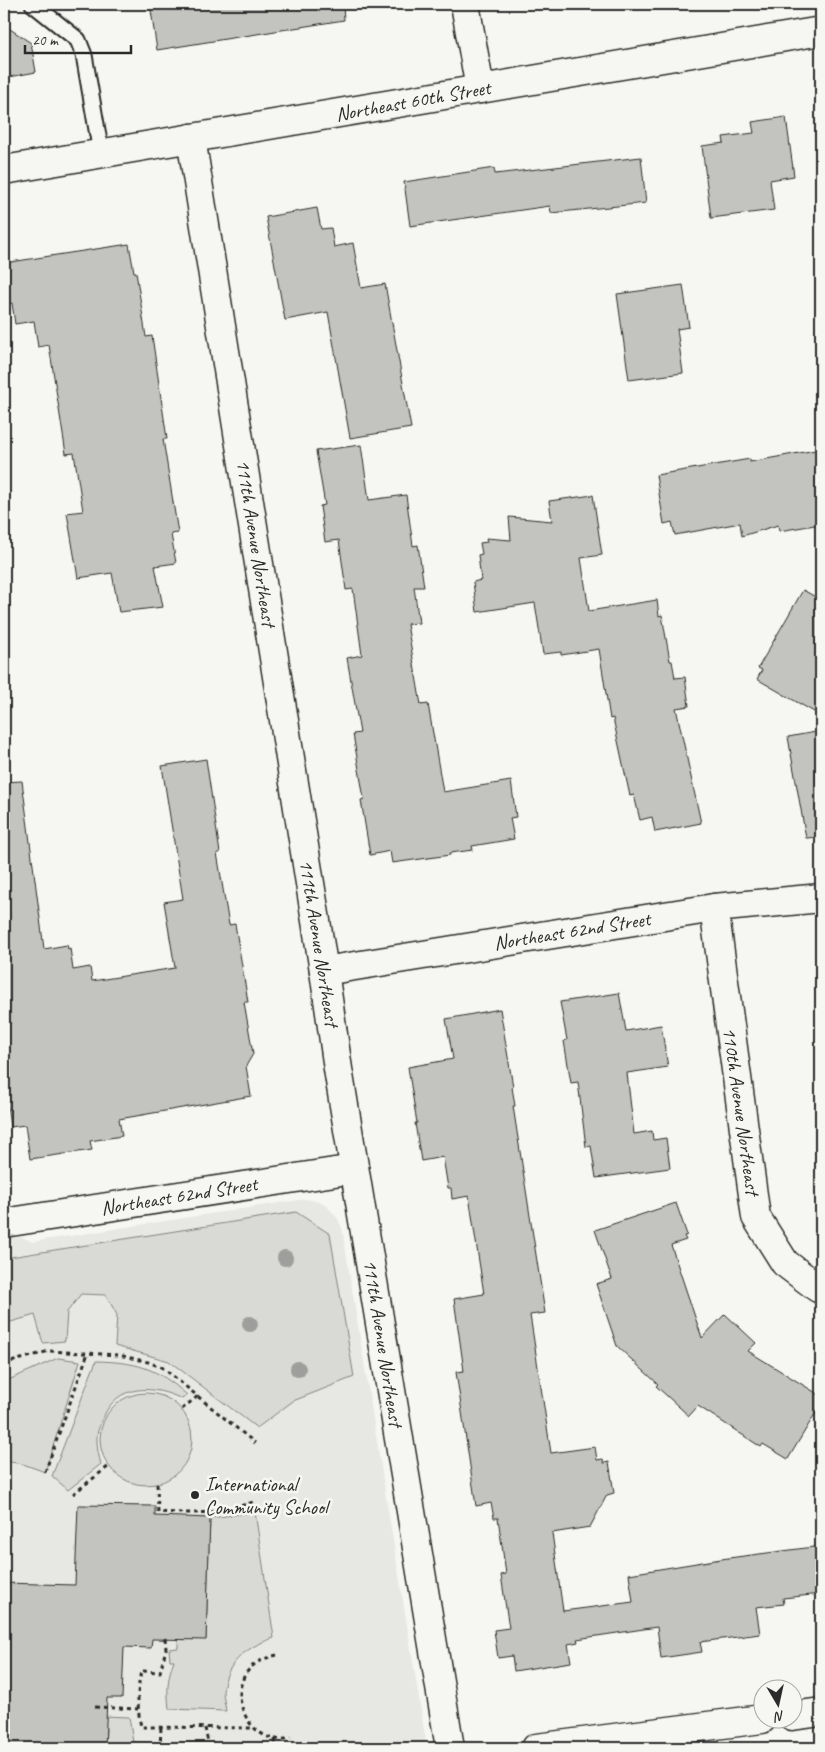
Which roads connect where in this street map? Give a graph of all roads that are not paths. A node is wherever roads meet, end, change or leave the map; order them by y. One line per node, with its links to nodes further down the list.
1 (33, 4): 6 (lane)
2 (465, 4): 4 (street)
3 (821, 31): 4 (street, Northeast 60th Street)
4 (480, 89): 5 (street, Northeast 60th Street)
5 (190, 138): 6 (street, Northeast 60th Street); 10 (street, 111th Avenue Northeast)
6 (101, 153): 7 (street, Northeast 60th Street)
7 (4, 170)
8 (821, 898): 9 (street, Northeast 62nd Street)
9 (714, 908): 10 (street, Northeast 62nd Street); 13 (street, 110th Avenue Northeast)
10 (324, 972): 11 (street, 111th Avenue Northeast)
11 (354, 1169): 12 (street, Northeast 62nd Street); 17 (street, 111th Avenue Northeast)
12 (4, 1223)
13 (821, 1289)
14 (821, 1712): 15 (street)
15 (802, 1715)
16 (752, 1720): 18 (street)
17 (450, 1748)
18 (536, 1748)

